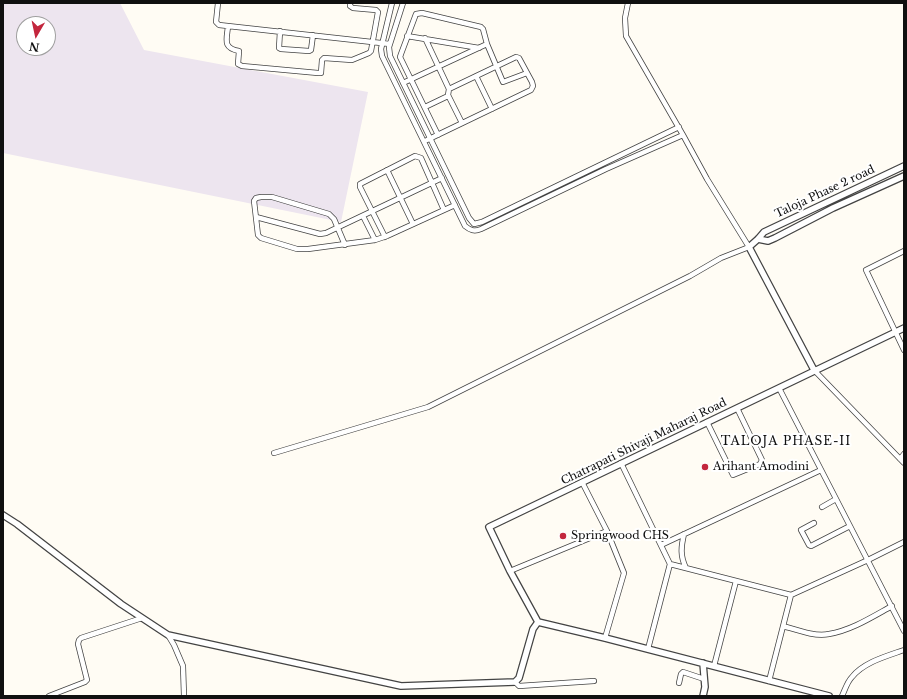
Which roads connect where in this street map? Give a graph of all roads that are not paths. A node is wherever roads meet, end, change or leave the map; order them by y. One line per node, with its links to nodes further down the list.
1 (218, 3): 7 (street)
2 (350, 3): 12 (street)
3 (402, 3): 6 (street)
4 (628, 3): 28 (street)
5 (392, 5): 6 (street); 13 (street)
6 (401, 10): 14 (street)
7 (228, 26): 8 (street); 12 (street)
8 (280, 31): 9 (street); 9 (street)
9 (313, 35): 12 (street)
10 (407, 36): 11 (street); 15 (street); 21 (street)
11 (424, 38): 16 (street); 17 (street)
12 (373, 41): 13 (street)
13 (383, 42): 14 (street); 32 (street)
14 (390, 44): 22 (street)
15 (487, 44): 16 (street); 18 (street)
16 (478, 48): 17 (street)
17 (439, 66): 21 (street); 23 (street)
18 (496, 66): 19 (street); 19 (street); 20 (street)
19 (527, 73): 26 (street)
20 (476, 76): 23 (street); 26 (street)
21 (411, 79): 22 (street); 25 (street)
22 (403, 83): 31 (street)
23 (449, 89): 24 (street)
24 (448, 96): 25 (street); 27 (street)
25 (425, 107): 29 (street)
26 (492, 109): 27 (street)
27 (462, 123): 29 (street)
28 (679, 127): 30 (street); 45 (street)
29 (438, 135): 31 (street)
30 (684, 135): 47 (street); 52 (street)
31 (430, 139): 32 (street); 45 (street)
32 (424, 142): 36 (street)
33 (904, 166): 49 (street, Taloja Phase 2 road)
34 (387, 170): 37 (street); 38 (street); 41 (street)
35 (904, 176): 49 (street, Taloja Phase 2 road)
36 (442, 178): 37 (street); 39 (street)
37 (432, 182): 38 (street); 40 (street)
38 (400, 198): 41 (street); 44 (street)
39 (455, 205): 40 (street); 47 (street)
40 (444, 210): 44 (street)
41 (372, 211): 42 (street); 48 (street)
42 (363, 216): 46 (street); 50 (street)
43 (256, 217): 46 (street); 46 (street); 51 (street)
44 (413, 224): 48 (street)
45 (474, 224): 47 (street)
46 (338, 228): 51 (street)
47 (473, 230)
48 (384, 237): 50 (street)
49 (758, 239): 52 (street, Taloja Phase 2 road)
50 (375, 240): 51 (street)
51 (345, 245)
52 (748, 247): 57 (street); 61 (street)
53 (904, 251): 55 (street)
54 (904, 328): 55 (street, Chatrapati Shivaji Maharaj Road)
55 (896, 332): 56 (street); 57 (street, Chatrapati Shivaji Maharaj Road)
56 (904, 350)
57 (814, 370): 58 (street, Chatrapati Shivaji Maharaj Road); 63 (street)
58 (779, 388): 59 (street, Chatrapati Shivaji Maharaj Road); 66 (street)
59 (737, 408): 60 (street, Chatrapati Shivaji Maharaj Road); 60 (street)
60 (707, 422): 64 (street, Chatrapati Shivaji Maharaj Road)
61 (274, 453)
62 (904, 454): 63 (street)
63 (900, 459): 65 (street)
64 (621, 463): 67 (street, Chatrapati Shivaji Maharaj Road); 76 (street)
65 (904, 463)
66 (821, 470): 68 (street); 74 (street)
67 (582, 482): 73 (street); 80 (street, Chatrapati Shivaji Maharaj Road)
68 (836, 499): 69 (street); 72 (street)
69 (822, 507)
70 (3, 515): 84 (street)
71 (814, 522): 72 (street)
72 (850, 526): 77 (street)
73 (607, 531): 80 (street); 89 (street)
74 (684, 534): 76 (street); 79 (street)
75 (904, 542): 77 (street)
76 (660, 545): 78 (street)
77 (868, 560): 82 (street); 83 (street)
78 (670, 564): 79 (street); 90 (street)
79 (686, 568): 81 (street)
80 (510, 571): 85 (street, Chatrapati Shivaji Maharaj Road)
81 (736, 581): 82 (street); 93 (street)
82 (791, 595): 86 (street)
83 (892, 606): 86 (street); 87 (street)
84 (142, 618): 88 (street); 99 (street)
85 (538, 622): 89 (street); 97 (street)
86 (784, 626): 96 (street)
87 (904, 631)
88 (168, 635): 97 (street); 100 (street)
89 (605, 638): 90 (street)
90 (648, 649): 92 (street)
91 (904, 650): 103 (street)
92 (703, 663): 93 (street); 94 (street)
93 (714, 666): 96 (street)
94 (704, 680): 98 (street); 101 (street)
95 (594, 681): 97 (street)
96 (769, 681): 102 (street)
97 (515, 682)
98 (679, 683)
99 (49, 696)
100 (184, 696)
101 (703, 696)
102 (829, 696)
103 (842, 696)

